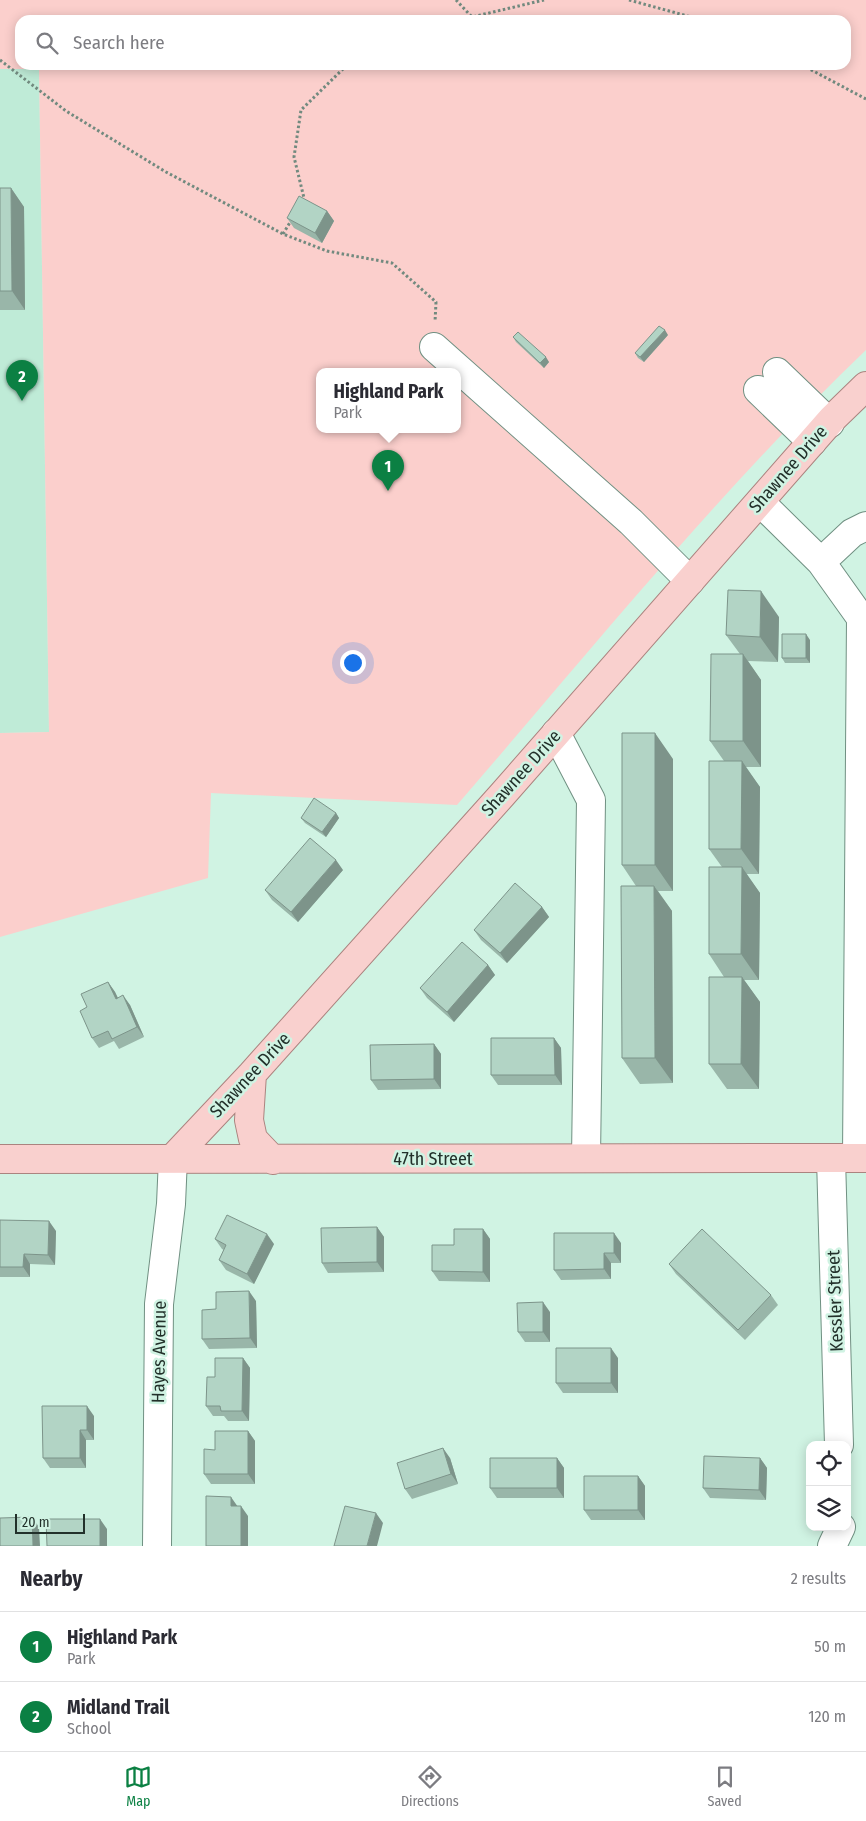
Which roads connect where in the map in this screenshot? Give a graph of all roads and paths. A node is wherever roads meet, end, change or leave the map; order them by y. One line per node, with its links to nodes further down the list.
1 (456, 0): 4 (path)
2 (544, 0): 5 (path)
3 (629, 0): 6 (path)
4 (470, 15)
5 (480, 15)
6 (684, 15)
7 (0, 60): 13 (path)
8 (342, 70): 11 (path)
9 (811, 70): 10 (path)
10 (866, 99)
11 (300, 205)
12 (296, 212): 13 (path)
13 (283, 234): 14 (path)
14 (434, 347): 15 (street)
15 (458, 368)
16 (461, 371): 23 (street)
17 (767, 381): 19 (street)
18 (866, 386): 19 (main road, Shawnee Drive)
19 (821, 432): 20 (main road, Shawnee Drive)
20 (760, 502): 22 (street, Kessler Street); 23 (main road, Shawnee Drive)
21 (866, 526): 22 (street)
22 (821, 562): 28 (street, Kessler Street)
23 (690, 581): 24 (main road, Shawnee Drive)
24 (556, 733): 25 (main road, Shawnee Drive); 27 (street)
25 (252, 1074): 26 (main road, Shawnee Drive); 30 (main road)
26 (173, 1158): 29 (main road, 47th Street); 30 (main road, 47th Street); 33 (street, Hayes Avenue)
27 (586, 1158): 28 (main road, 47th Street); 30 (main road, 47th Street)
28 (852, 1158): 31 (street, Kessler Street)
29 (0, 1159)
30 (273, 1160)
31 (839, 1441)
32 (839, 1531): 34 (street)
33 (158, 1546)
34 (832, 1546)

